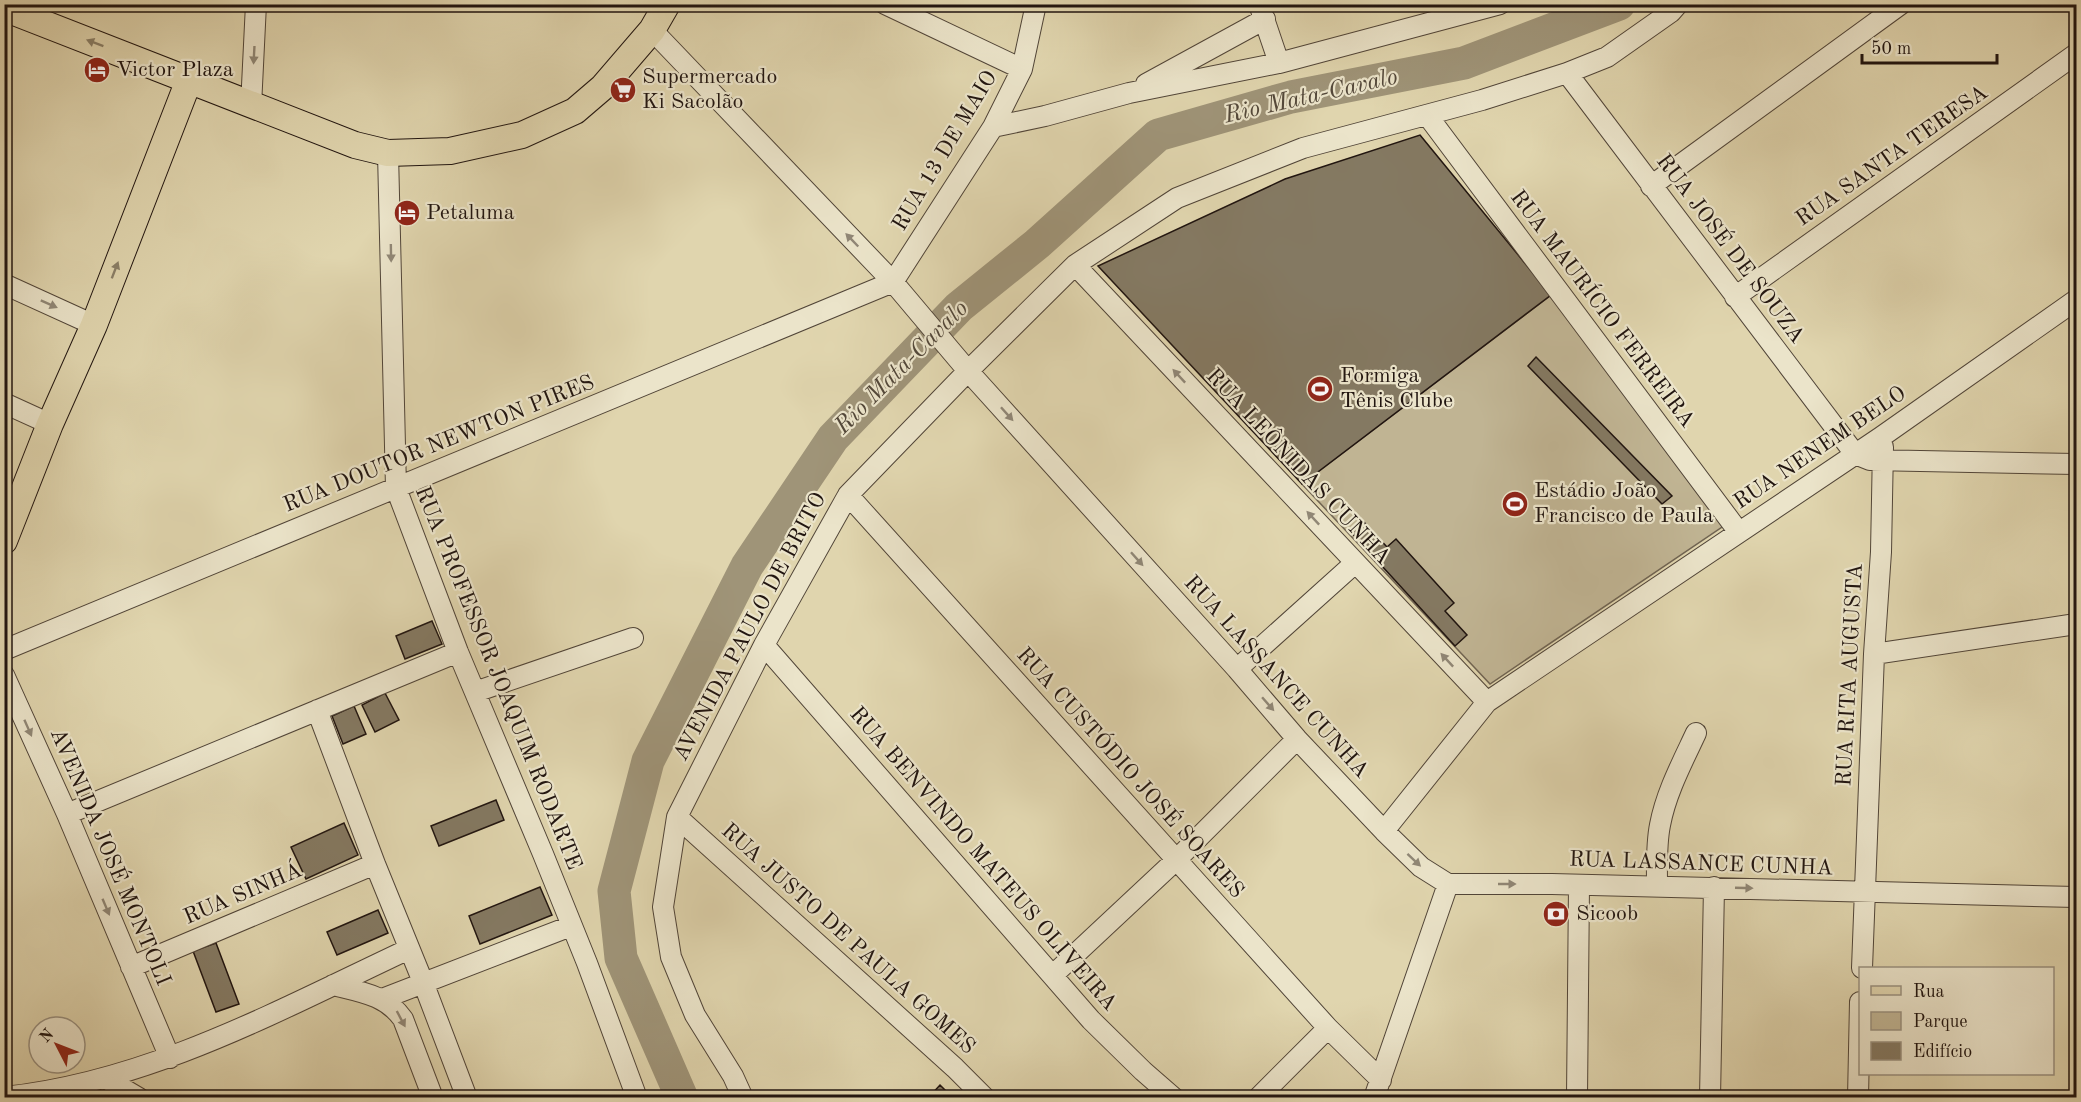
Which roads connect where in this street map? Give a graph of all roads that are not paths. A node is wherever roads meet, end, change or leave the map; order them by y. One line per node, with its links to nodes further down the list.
1 (256, 4): 17 (street, one-way to 17)
2 (667, 4): 10 (main road)
3 (885, 4): 13 (street)
4 (1036, 4): 13 (street, RUA 13 DE MAIO)
5 (1500, 4): 12 (street)
6 (1678, 4): 14 (street, AVENIDA PAULO DE BRITO)
7 (1901, 4): 21 (street)
8 (4, 8): 15 (main road, one-way to 8)
9 (1262, 12): 12 (street); 16 (street)
10 (652, 30): 20 (main road); 23 (street, RUA LASSANCE CUNHA, one-way to 10)
11 (2076, 54): 25 (street, RUA SANTA TERESA)
12 (1279, 63): 16 (street)
13 (1022, 69): 19 (street, RUA 13 DE MAIO)
14 (1567, 73): 18 (street, AVENIDA PAULO DE BRITO); 21 (street, RUA JOSÉ DE SOUZA)
15 (189, 80): 17 (main road); 27 (main road, one-way to 15)
16 (1129, 93): 19 (street)
17 (251, 106): 20 (main road)
18 (1427, 116): 22 (street, AVENIDA PAULO DE BRITO); 37 (street, RUA MAURÍCIO FERREIRA)
19 (993, 127): 23 (street, RUA 13 DE MAIO)
20 (388, 153): 35 (street, RUA PROFESSOR JOAQUIM RODARTE, one-way to 35)
21 (1651, 186): 25 (street, RUA JOSÉ DE SOUZA)
22 (1074, 265): 28 (street, AVENIDA PAULO DE BRITO); 39 (street, RUA LEÔNIDAS CUNHA, one-way to 22)
23 (893, 282): 28 (street, RUA LASSANCE CUNHA); 35 (street, RUA DOUTOR NEWTON PIRES)
24 (4, 284): 27 (street, one-way to 27)
25 (1735, 297): 32 (street, RUA JOSÉ DE SOUZA)
26 (2076, 300): 31 (street, RUA NENEM BELO)
27 (94, 324): 30 (main road)
28 (968, 370): 36 (street, AVENIDA PAULO DE BRITO); 46 (street, RUA LASSANCE CUNHA, one-way to 46)
29 (4, 403): 30 (street)
30 (50, 424): 38 (main road)
31 (1881, 437): 32 (street, RUA NENEM BELO); 33 (street, RUA RITA AUGUSTA)
32 (1855, 454): 33 (street); 37 (street, RUA NENEM BELO)
33 (1884, 460): 34 (street); 45 (street, RUA RITA AUGUSTA)
34 (2076, 464)
35 (396, 488): 43 (street, RUA DOUTOR NEWTON PIRES); 44 (street, RUA PROFESSOR JOAQUIM RODARTE)
36 (848, 495): 42 (street, AVENIDA PAULO DE BRITO); 56 (street, RUA CUSTÓDIO JOSÉ SOARES)
37 (1738, 531): 49 (street, RUA NENEM BELO)
38 (4, 541)
39 (1355, 563): 46 (street); 49 (street, RUA LEÔNIDAS CUNHA, one-way to 39)
40 (2076, 624): 45 (street)
41 (633, 638): 48 (street)
42 (764, 645): 54 (street, AVENIDA PAULO DE BRITO); 68 (street, RUA BENVINDO MATEUS OLIVEIRA)
43 (4, 650)
44 (458, 652): 48 (street, RUA PROFESSOR JOAQUIM RODARTE); 50 (street)
45 (1874, 654): 62 (street, RUA RITA AUGUSTA)
46 (1237, 669): 52 (street, RUA LASSANCE CUNHA, one-way to 52)
47 (4, 675): 53 (street, AVENIDA JOSÉ MONTOLI, one-way to 53)
48 (476, 692): 64 (street, RUA PROFESSOR JOAQUIM RODARTE)
49 (1487, 702): 55 (street, RUA NENEM BELO)
50 (317, 710): 53 (street); 57 (street)
51 (1696, 733): 60 (street)
52 (1297, 739): 55 (street, RUA LASSANCE CUNHA); 56 (street)
53 (67, 814): 66 (street, AVENIDA JOSÉ MONTOLI, one-way to 66)
54 (677, 817): 82 (street, AVENIDA PAULO DE BRITO); 83 (street, RUA JUSTO DE PAULA GOMES)
55 (1384, 831): 58 (street, RUA LASSANCE CUNHA, one-way to 58)
56 (1176, 860): 68 (street); 72 (street, RUA CUSTÓDIO JOSÉ SOARES)
57 (375, 864): 65 (street); 66 (street, RUA SINHÁ)
58 (1448, 884): 59 (street, RUA LASSANCE CUNHA, one-way to 59); 76 (street)
59 (1579, 885): 60 (street, RUA LASSANCE CUNHA); 86 (street)
60 (1657, 886): 61 (street, RUA LASSANCE CUNHA)
61 (1714, 887): 62 (street, RUA LASSANCE CUNHA, one-way to 62); 87 (street)
62 (1864, 893): 63 (street, RUA LASSANCE CUNHA); 67 (street, RUA RITA AUGUSTA)
63 (2076, 897)
64 (571, 927): 69 (street); 81 (street, RUA PROFESSOR JOAQUIM RODARTE)
65 (409, 950): 69 (street); 70 (street)
66 (131, 967): 74 (street, AVENIDA JOSÉ MONTOLI)
67 (1862, 967)
68 (1053, 975): 84 (street, RUA BENVINDO MATEUS OLIVEIRA)
69 (423, 982): 71 (street); 80 (street)
70 (333, 985): 71 (street); 74 (street)
71 (382, 999): 79 (street, one-way to 79)
72 (1328, 1028): 76 (street, RUA CUSTÓDIO JOSÉ SOARES); 85 (street)
73 (1859, 1050): 88 (street)
74 (170, 1058): 75 (street)
75 (105, 1078): 77 (street); 78 (street)
76 (1377, 1089)
77 (4, 1097)
78 (139, 1098)
79 (433, 1098)
80 (467, 1098)
81 (637, 1098)
82 (743, 1098)
83 (985, 1098)
84 (1174, 1098)
85 (1258, 1098)
86 (1577, 1098)
87 (1710, 1098)
88 (1858, 1098)

